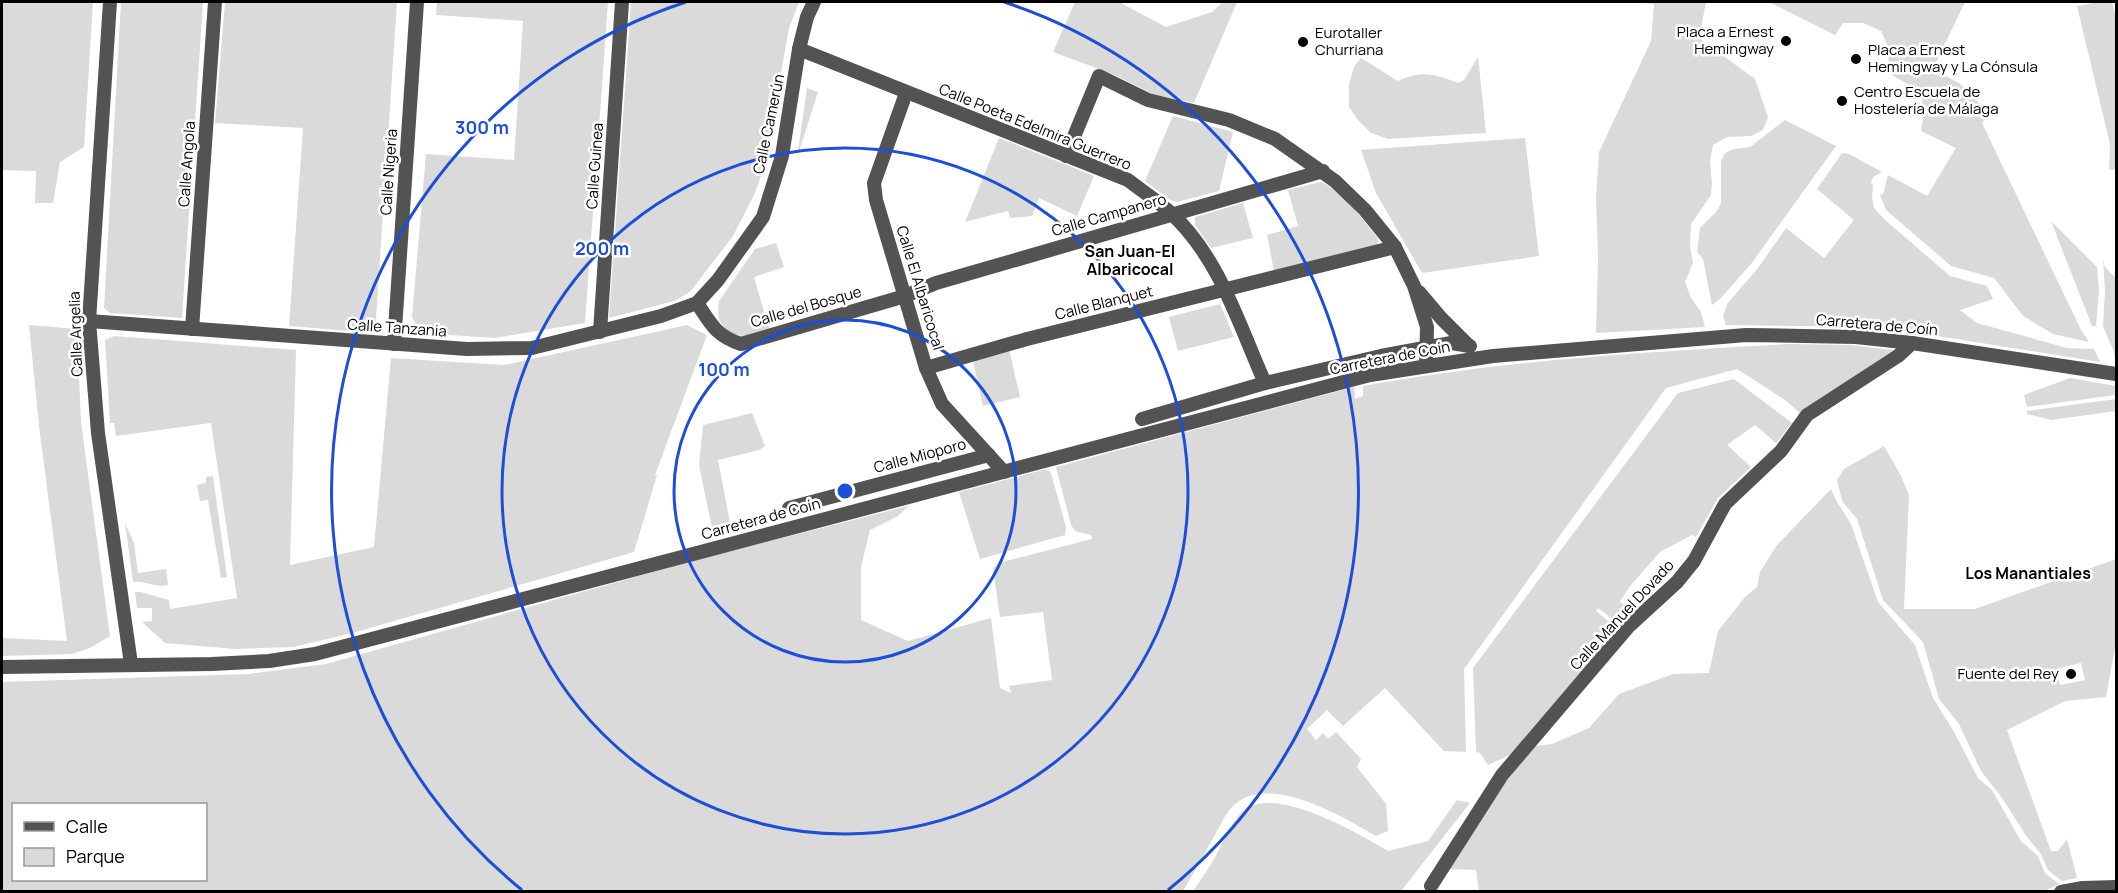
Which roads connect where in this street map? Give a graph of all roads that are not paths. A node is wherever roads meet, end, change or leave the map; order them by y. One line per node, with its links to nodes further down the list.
1 (110, 2): 16 (street, Calle Argelia)
2 (214, 2): 17 (street, Calle Angola)
3 (417, 2): 20 (street, Calle Nigeria)
4 (622, 2): 18 (street, Calle Guinea)
5 (814, 2): 6 (street, Calle Camerún)
6 (799, 49): 7 (street, Calle Poeta Edelmira Guerrero); 15 (street, Calle Camerún)
7 (906, 93): 8 (street, Calle Poeta Edelmira Guerrero); 14 (street, Calle El Albaricocal)
8 (1066, 156): 9 (street); 10 (street, Calle Poeta Edelmira Guerrero)
9 (1323, 171): 10 (street, Calle Campanero); 11 (street)
10 (1172, 214): 13 (street, Calle Poeta Edelmira Guerrero); 14 (street, Calle Campanero)
11 (1395, 247): 12 (street); 13 (street, Calle Blanquet)
12 (1414, 286): 21 (street); 22 (street)
13 (1225, 290): 25 (street, Calle Blanquet); 27 (street, Calle Poeta Edelmira Guerrero)
14 (905, 296): 15 (street, Calle del Bosque); 25 (street, Calle El Albaricocal)
15 (697, 303): 18 (street, Calle Tanzania)
16 (89, 321): 17 (street, Calle Tanzania); 32 (street, Calle Argelia)
17 (192, 329): 20 (street, Calle Tanzania)
18 (600, 332): 20 (street, Calle Tanzania)
19 (1912, 343): 23 (street, Carretera de Coín); 26 (street, Carretera de Coín); 34 (street, Calle Manuel Dovado)
20 (394, 344)
21 (1470, 346): 22 (street, Carretera de Coín); 23 (street)
22 (1428, 347): 24 (street); 27 (street, Carretera de Coín)
23 (1493, 356): 24 (street, Carretera de Coín)
24 (1426, 366): 30 (street, Carretera de Coín)
25 (926, 368): 29 (street, Calle El Albaricocal)
26 (2115, 373)
27 (1265, 384): 28 (street, Carretera de Coín)
28 (1142, 419)
29 (989, 455): 30 (street, Calle El Albaricocal); 31 (street, Calle Mioporo)
30 (1005, 472): 32 (street, Carretera de Coín)
31 (789, 508)
32 (131, 664): 33 (street, Carretera de Coín)
33 (2, 667)
34 (1431, 886)
35 (2116, 887): 36 (street)
36 (2061, 891)

